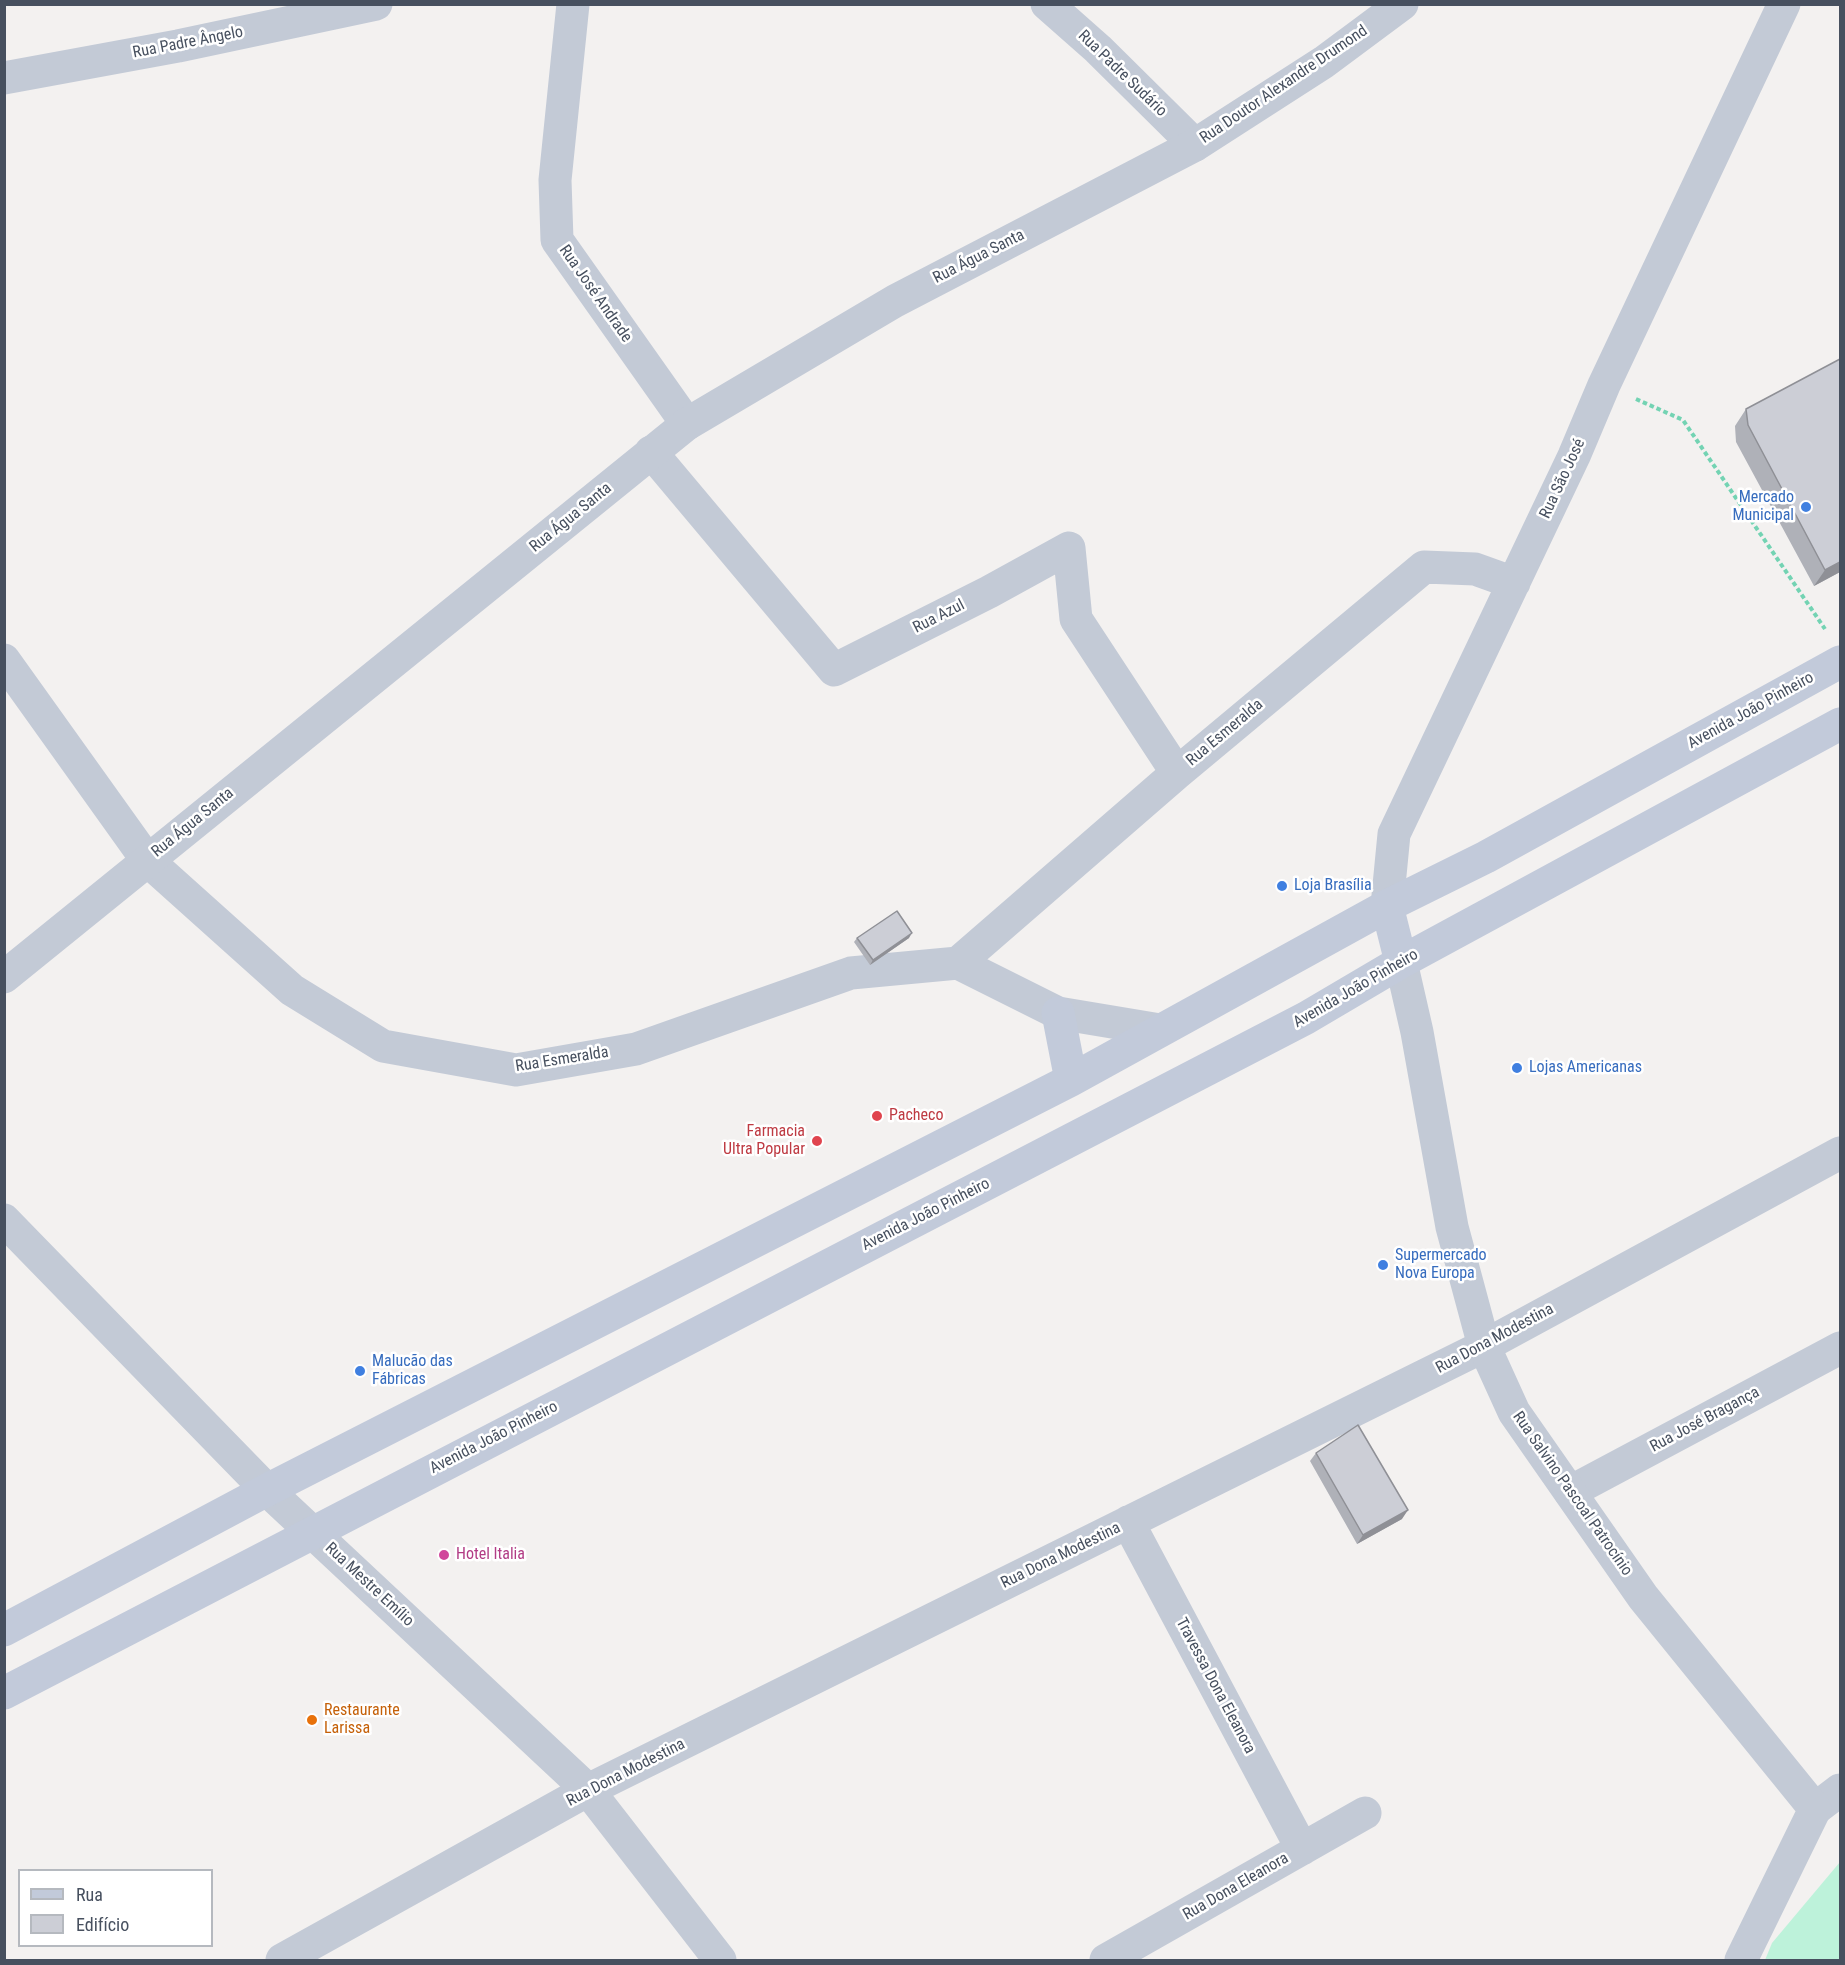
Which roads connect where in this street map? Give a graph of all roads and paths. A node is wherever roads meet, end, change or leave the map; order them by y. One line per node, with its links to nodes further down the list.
1 (573, 4): 9 (street, Rua José Andrade)
2 (1047, 4): 7 (street, Rua Padre Sudário)
3 (1402, 4): 7 (street, Rua Doutor Alexandre Drumond)
4 (1784, 4): 8 (street, Rua São José)
5 (373, 5): 6 (street, Rua Padre Ângelo)
6 (4, 78)
7 (1195, 145): 9 (street, Rua Água Santa)
8 (1604, 385): 11 (street, Rua São José); 12 (path)
9 (687, 424): 10 (street, Rua Água Santa)
10 (651, 453): 16 (street, Rua Azul); 17 (street, Rua Água Santa)
11 (1514, 583): 16 (street, Rua Esmeralda); 18 (street, Rua São José)
12 (1827, 633)
13 (4, 660): 17 (street, Rua Esmeralda)
14 (1840, 662): 18 (main road, Avenida João Pinheiro)
15 (1840, 724): 19 (main road, Avenida João Pinheiro)
16 (1177, 773): 20 (street, Rua Esmeralda)
17 (147, 860): 20 (street, Rua Esmeralda); 21 (street, Rua Água Santa)
18 (1387, 906): 19 (main road, Rua São José); 23 (main road, Avenida João Pinheiro)
19 (1401, 962): 27 (street, Rua Salvino Pascoal Patrocínio); 32 (main road, Avenida João Pinheiro)
20 (958, 963): 22 (street)
21 (4, 977)
22 (1058, 1013): 23 (street); 24 (main road)
23 (1160, 1030): 24 (main road, Avenida João Pinheiro)
24 (1071, 1080): 29 (main road, Avenida João Pinheiro)
25 (1840, 1153): 27 (street, Rua Dona Modestina)
26 (4, 1220): 29 (street, Rua Mestre Emílio)
27 (1484, 1346): 30 (street, Rua Salvino Pascoal Patrocínio); 31 (street, Rua Dona Modestina)
28 (1840, 1348): 30 (street, Rua José Bragança)
29 (267, 1490): 32 (street, Rua Mestre Emílio); 33 (main road, Avenida João Pinheiro)
30 (1570, 1492): 36 (street, Rua Salvino Pascoal Patrocínio)
31 (1128, 1522): 35 (street, Rua Dona Modestina); 38 (street, Travessa Dona Eleanora)
32 (313, 1532): 34 (main road, Avenida João Pinheiro); 35 (street, Rua Mestre Emílio)
33 (4, 1630)
34 (4, 1693)
35 (588, 1790): 39 (street, Rua Dona Modestina); 40 (street, Rua Mestre Emílio)
36 (1828, 1799): 42 (street, Rua Salvino Pascoal Patrocínio)
37 (1365, 1813): 38 (street, Rua Dona Eleanora)
38 (1302, 1849): 41 (street, Rua Dona Eleanora)
39 (282, 1960)
40 (720, 1960)
41 (1106, 1960)
42 (1741, 1960)

